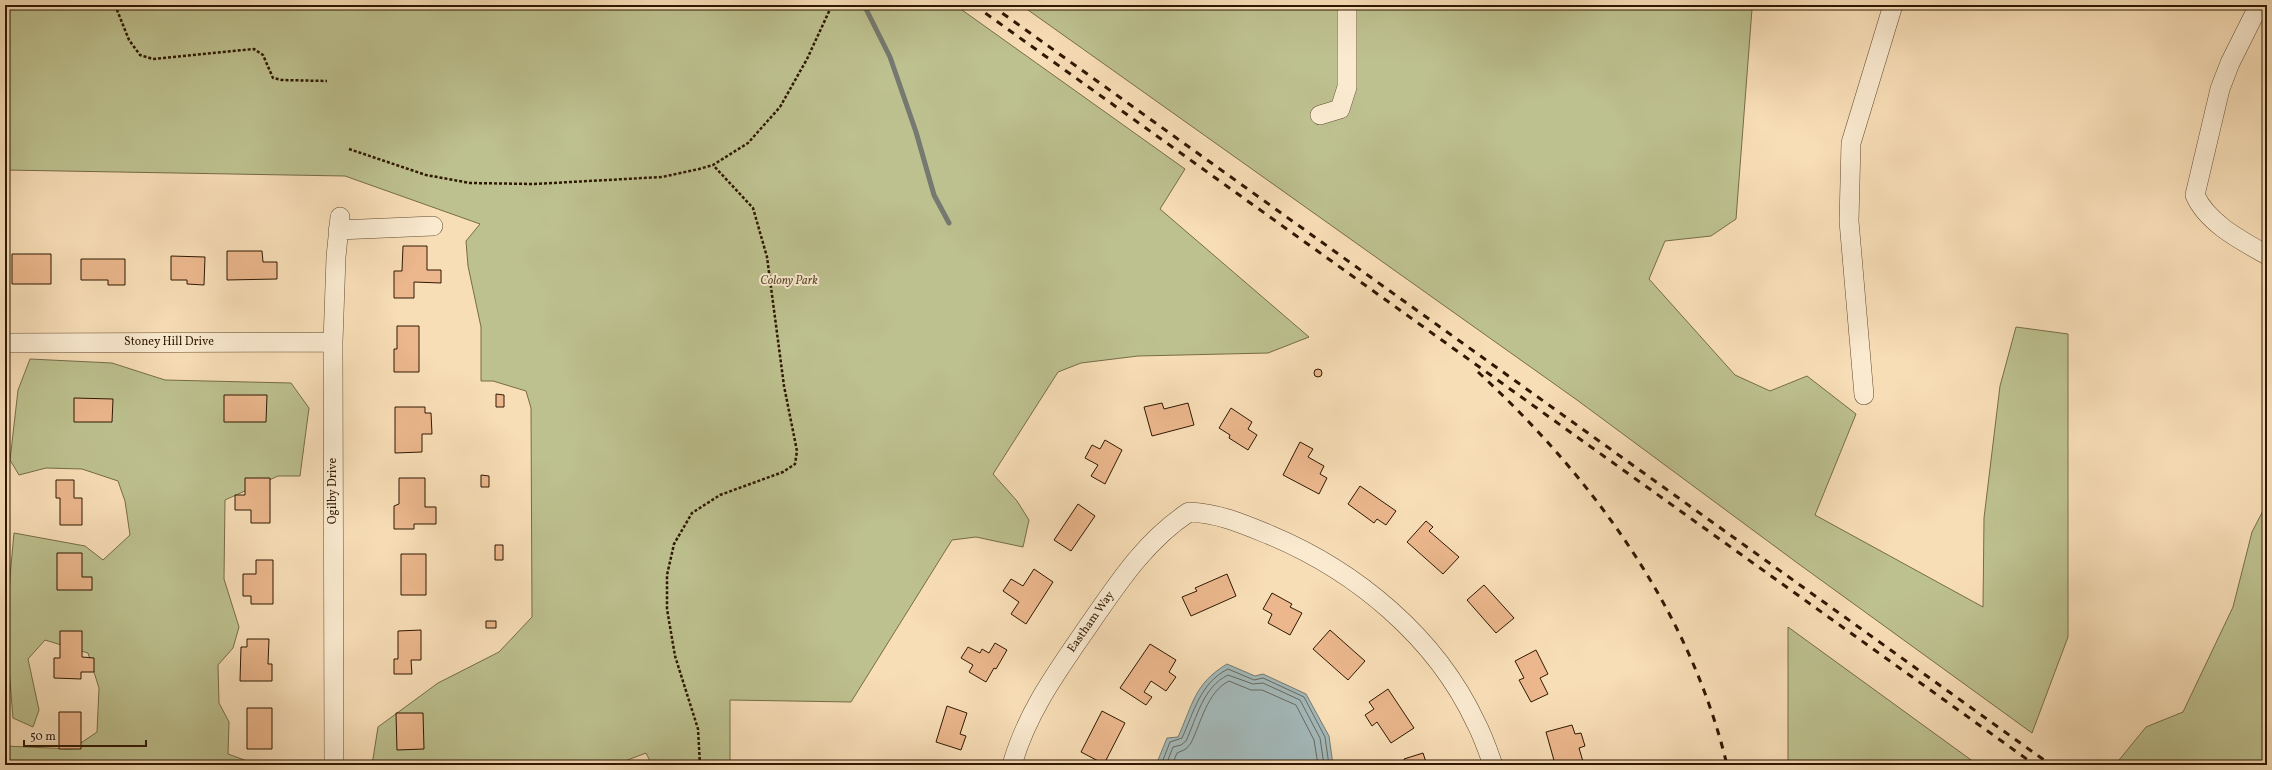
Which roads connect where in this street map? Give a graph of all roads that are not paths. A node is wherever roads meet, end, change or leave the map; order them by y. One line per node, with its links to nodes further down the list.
1 (1347, 5): 4 (street)
2 (1893, 5): 9 (street)
3 (2259, 5): 6 (street)
4 (1320, 115)
5 (433, 226): 7 (street, Ogilby Drive)
6 (2267, 255)
7 (333, 342): 8 (street, Stoney Hill Drive); 10 (street, Ogilby Drive)
8 (5, 343)
9 (1864, 395)
10 (334, 765)
11 (1012, 765): 12 (street, Eastham Way)
12 (1493, 765)

